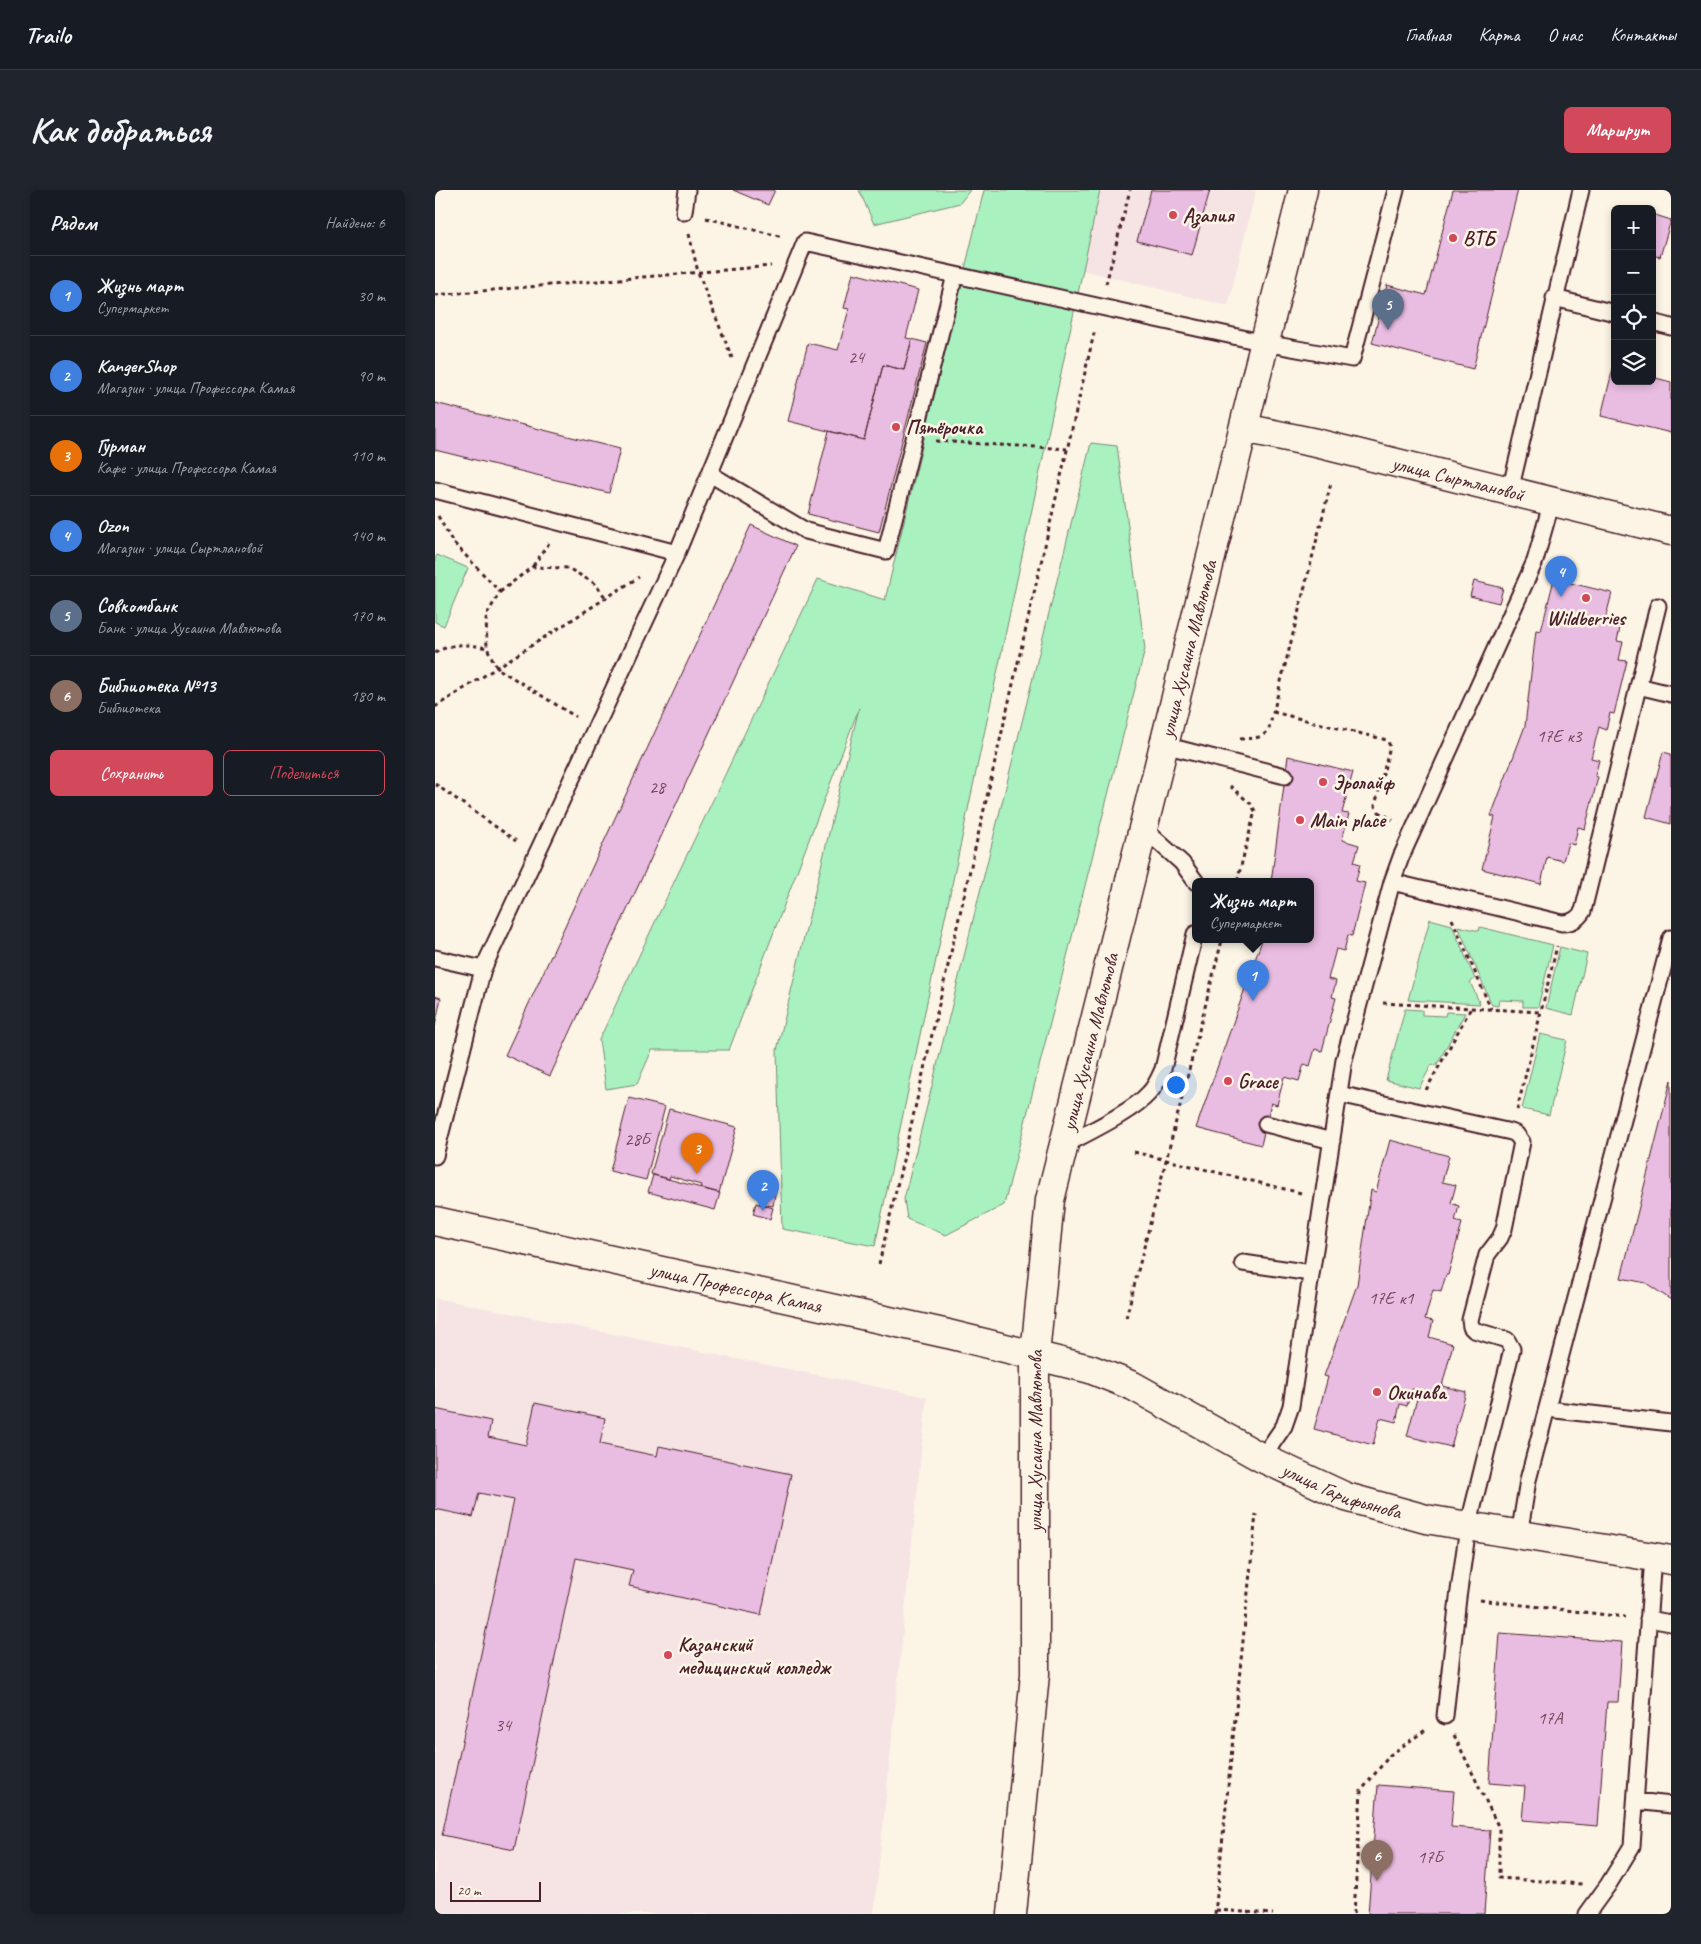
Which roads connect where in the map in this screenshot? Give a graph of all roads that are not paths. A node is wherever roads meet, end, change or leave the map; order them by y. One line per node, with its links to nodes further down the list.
1 (687, 190): 5 (lane)
2 (1303, 190): 11 (street, улица Хусаина Мавлютова)
3 (1396, 190): 11 (lane)
4 (1581, 190): 7 (lane)
5 (683, 212)
6 (955, 275): 11 (lane); 13 (lane); 13 (lane)
7 (1554, 298): 8 (lane); 15 (lane)
8 (1611, 312)
9 (1656, 323): 10 (lane)
10 (1671, 327)
11 (1265, 343): 12 (street, улица Хусаина Мавлютова)
12 (1244, 428): 15 (street, улица Сыртлановой); 22 (street, улица Хусаина Мавлютова)
13 (710, 474): 18 (lane)
14 (435, 490): 18 (lane)
15 (1510, 491): 16 (street, улица Сыртлановой)
16 (1552, 502): 17 (street, улица Сыртлановой); 26 (lane)
17 (1671, 531)
18 (677, 553): 30 (lane)
19 (1658, 606): 20 (lane)
20 (1638, 686): 21 (lane); 26 (lane)
21 (1671, 694)
22 (1164, 745): 23 (lane); 24 (street, улица Хусаина Мавлютова)
23 (1285, 776)
24 (1143, 828): 25 (lane); 34 (street, улица Хусаина Мавлютова)
25 (1194, 878)
26 (1392, 882): 31 (lane)
27 (1671, 938): 40 (lane)
28 (1193, 943): 34 (lane)
29 (435, 958): 30 (lane)
30 (483, 969): 35 (lane)
31 (1339, 1094): 33 (lane); 43 (lane)
32 (1266, 1124): 33 (lane)
33 (1331, 1140): 38 (lane)
34 (1063, 1146): 39 (street, улица Хусаина Мавлютова)
35 (435, 1156)
36 (435, 1222): 39 (street, улица Профессора Камая)
37 (1243, 1263): 38 (lane)
38 (1311, 1273): 42 (lane)
39 (1035, 1355): 42 (street, улица Гарифьянова); 51 (street, улица Хусаина Мавлютова)
40 (1547, 1409): 41 (lane); 44 (lane)
41 (1671, 1423)
42 (1262, 1458): 43 (street, улица Гарифьянова)
43 (1468, 1527): 44 (street, улица Гарифьянова); 48 (lane)
44 (1519, 1536): 45 (street, улица Гарифьянова)
45 (1662, 1558): 46 (lane)
46 (1648, 1620): 47 (lane); 49 (lane)
47 (1671, 1622)
48 (1445, 1716)
49 (1636, 1801): 50 (lane); 52 (lane)
50 (1671, 1805)
51 (1012, 1914)
52 (1587, 1914)

